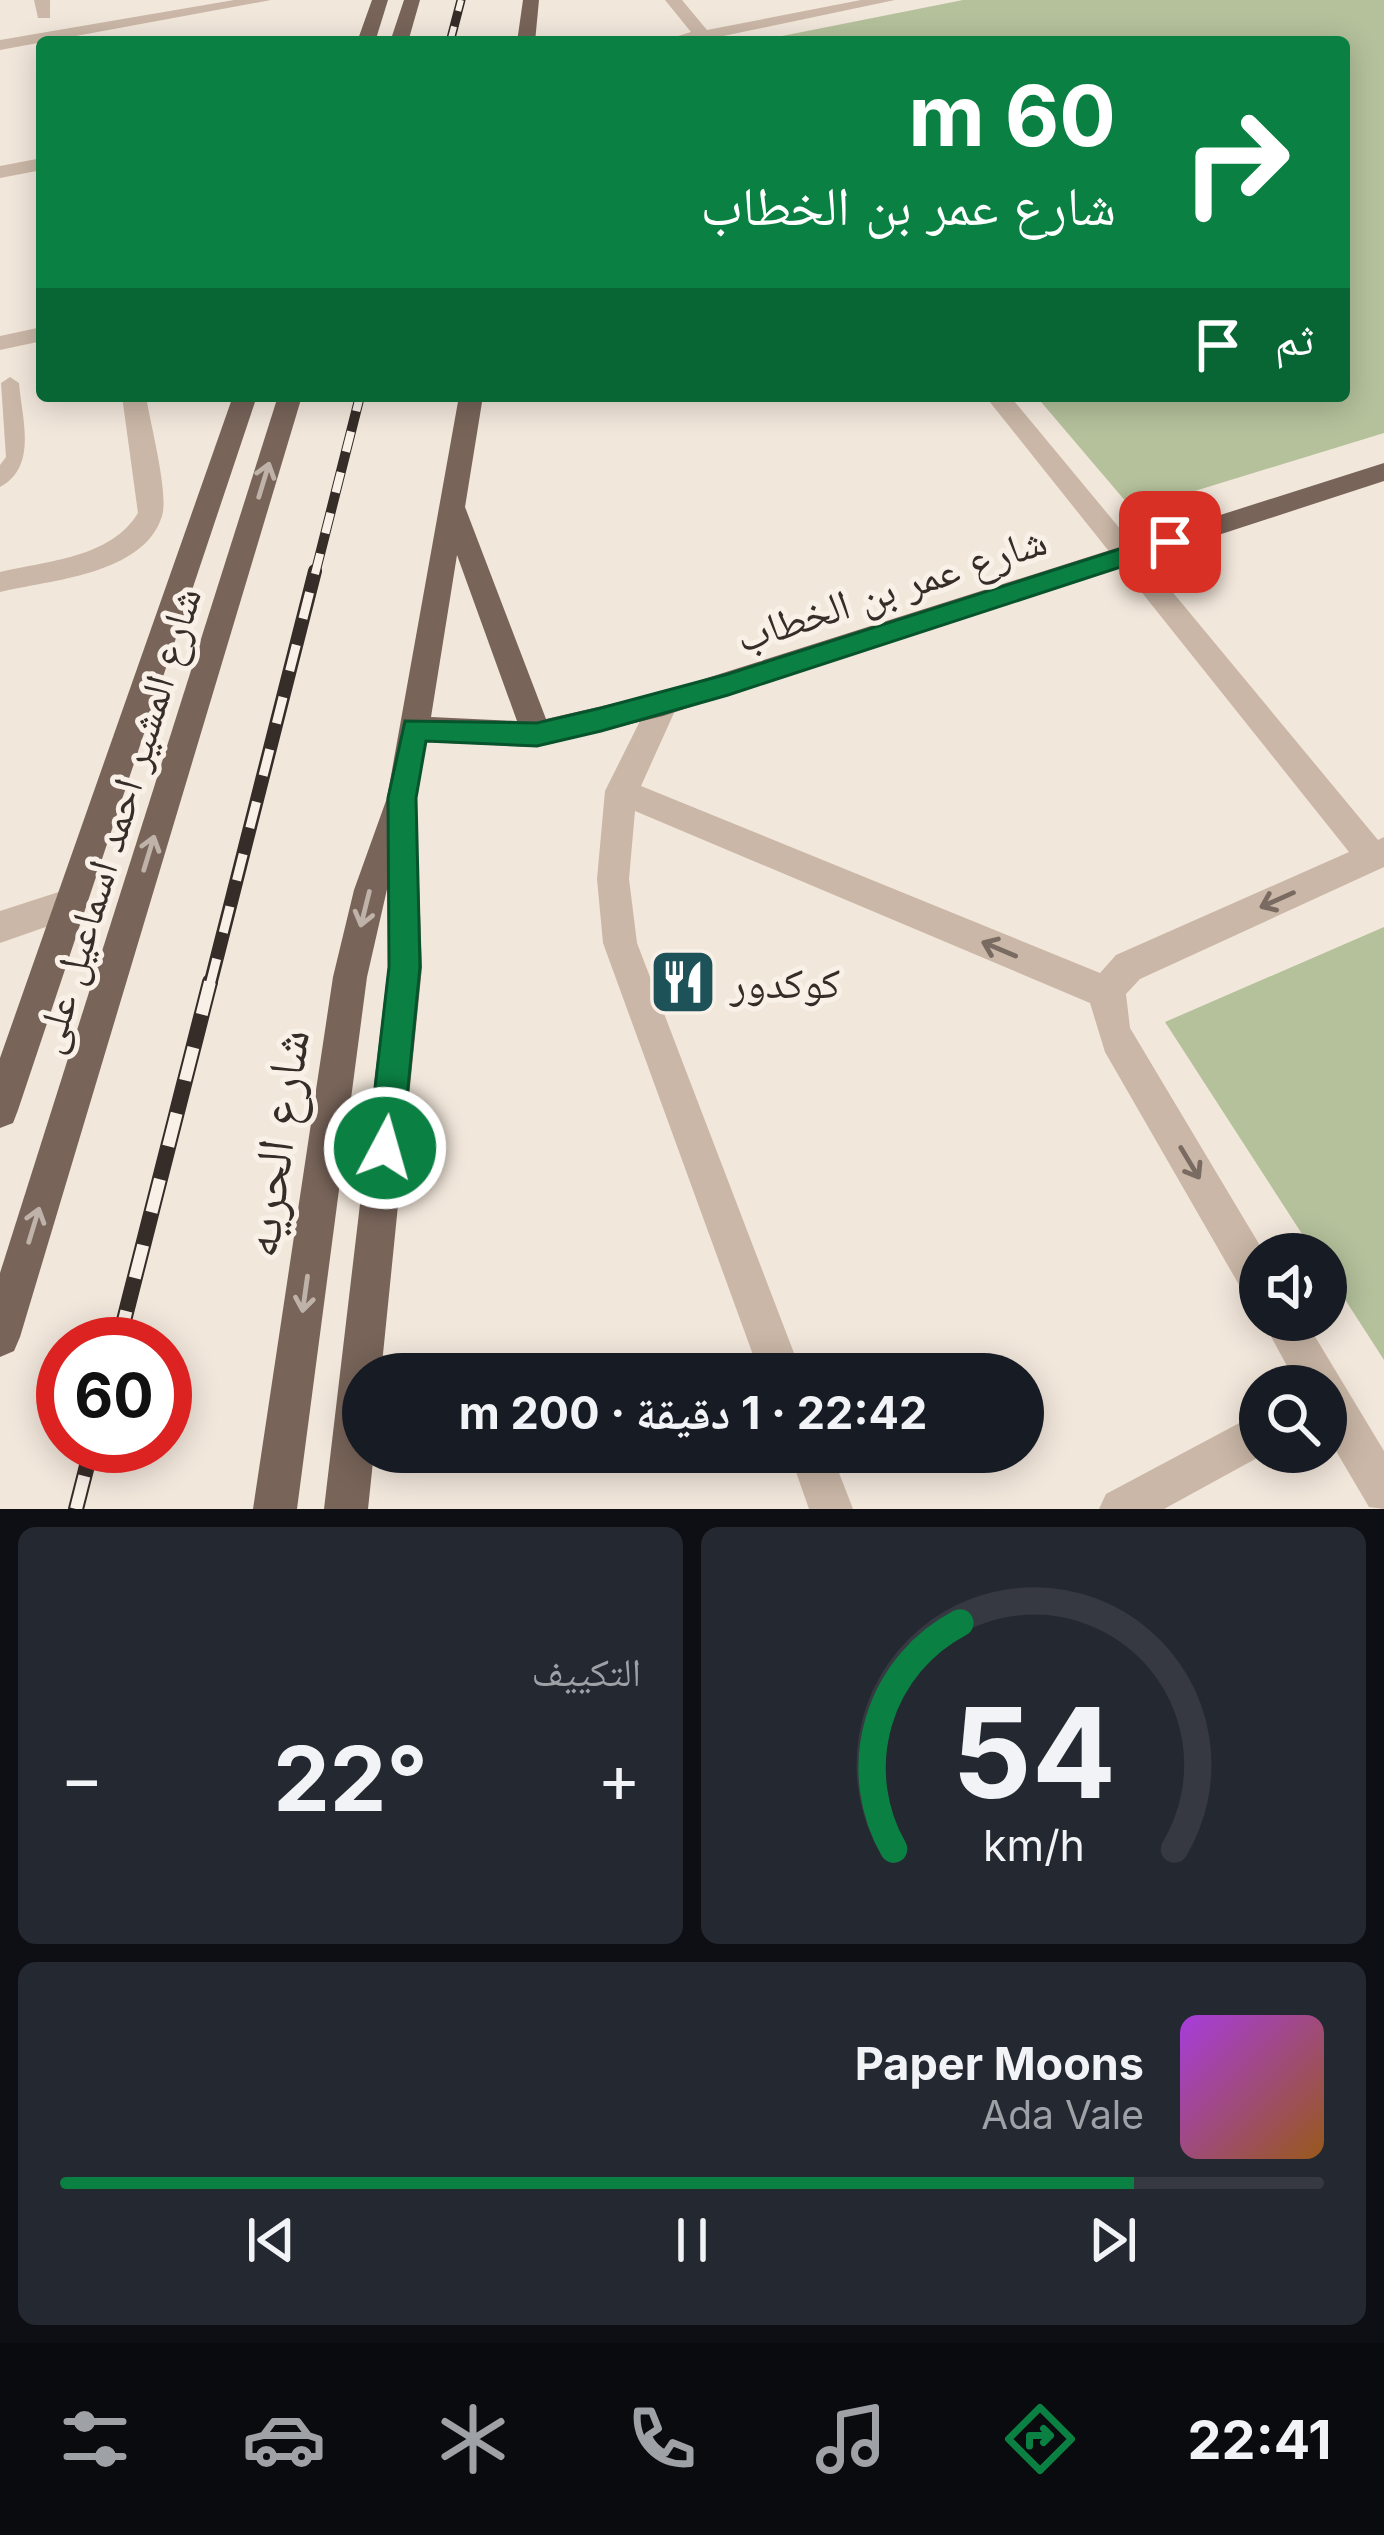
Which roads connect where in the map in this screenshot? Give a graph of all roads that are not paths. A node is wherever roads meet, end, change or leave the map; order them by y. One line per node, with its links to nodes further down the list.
1 (263, 0): 7 (street)
2 (380, 0): 9 (main road)
3 (412, 0): 10 (main road)
4 (531, 0): 11 (main road)
5 (673, 0): 12 (street)
6 (887, 0): 13 (street)
7 (254, 1): 8 (street)
8 (85, 36)
9 (368, 36)
10 (401, 36)
11 (527, 36)
12 (703, 36)
13 (720, 36)
14 (36, 41): 15 (street)
15 (0, 45)
16 (36, 165): 17 (street)
17 (0, 172)
18 (36, 335): 19 (street)
19 (0, 343)
20 (10, 383): 27 (lane)
21 (135, 402): 30 (street)
22 (243, 402): 37 (main road, شارع المشير احمد اسماعيل على)
23 (288, 402): 42 (main road, شارع المشير احمد اسماعيل على, one-way to 23)
24 (470, 402): 28 (main road, شارع الحريه)
25 (1002, 402): 29 (street)
26 (1384, 472): 29 (main road, شارع عمر بن الخطاب)
27 (0, 480)
28 (453, 509): 32 (main road, شارع الحريه); 33 (main road)
29 (1128, 556): 31 (main road, شارع عمر بن الخطاب); 36 (street)
30 (0, 582)
31 (663, 704): 33 (main road, شارع عمر بن الخطاب); 34 (street)
32 (415, 729): 33 (main road, شارع عمر بن الخطاب); 35 (main road, شارع الحريه)
33 (537, 734)
34 (620, 791): 39 (street, one-way to 34); 43 (street)
35 (402, 798): 48 (main road, شارع الحريه, one-way to 48); 49 (main road, شارع الحريه)
36 (1378, 854): 39 (street, one-way to 39)
37 (71, 903): 38 (street); 40 (main road, شارع المشير احمد اسماعيل على)
38 (0, 927)
39 (1107, 993): 41 (street, one-way to 41)
40 (0, 1110)
41 (1239, 1246)
42 (0, 1337)
43 (773, 1353)
44 (1347, 1431): 47 (street)
45 (1239, 1444): 51 (street)
46 (817, 1473): 50 (street)
47 (1384, 1492)
48 (274, 1509)
49 (346, 1509)
50 (831, 1509)
51 (1121, 1509)

